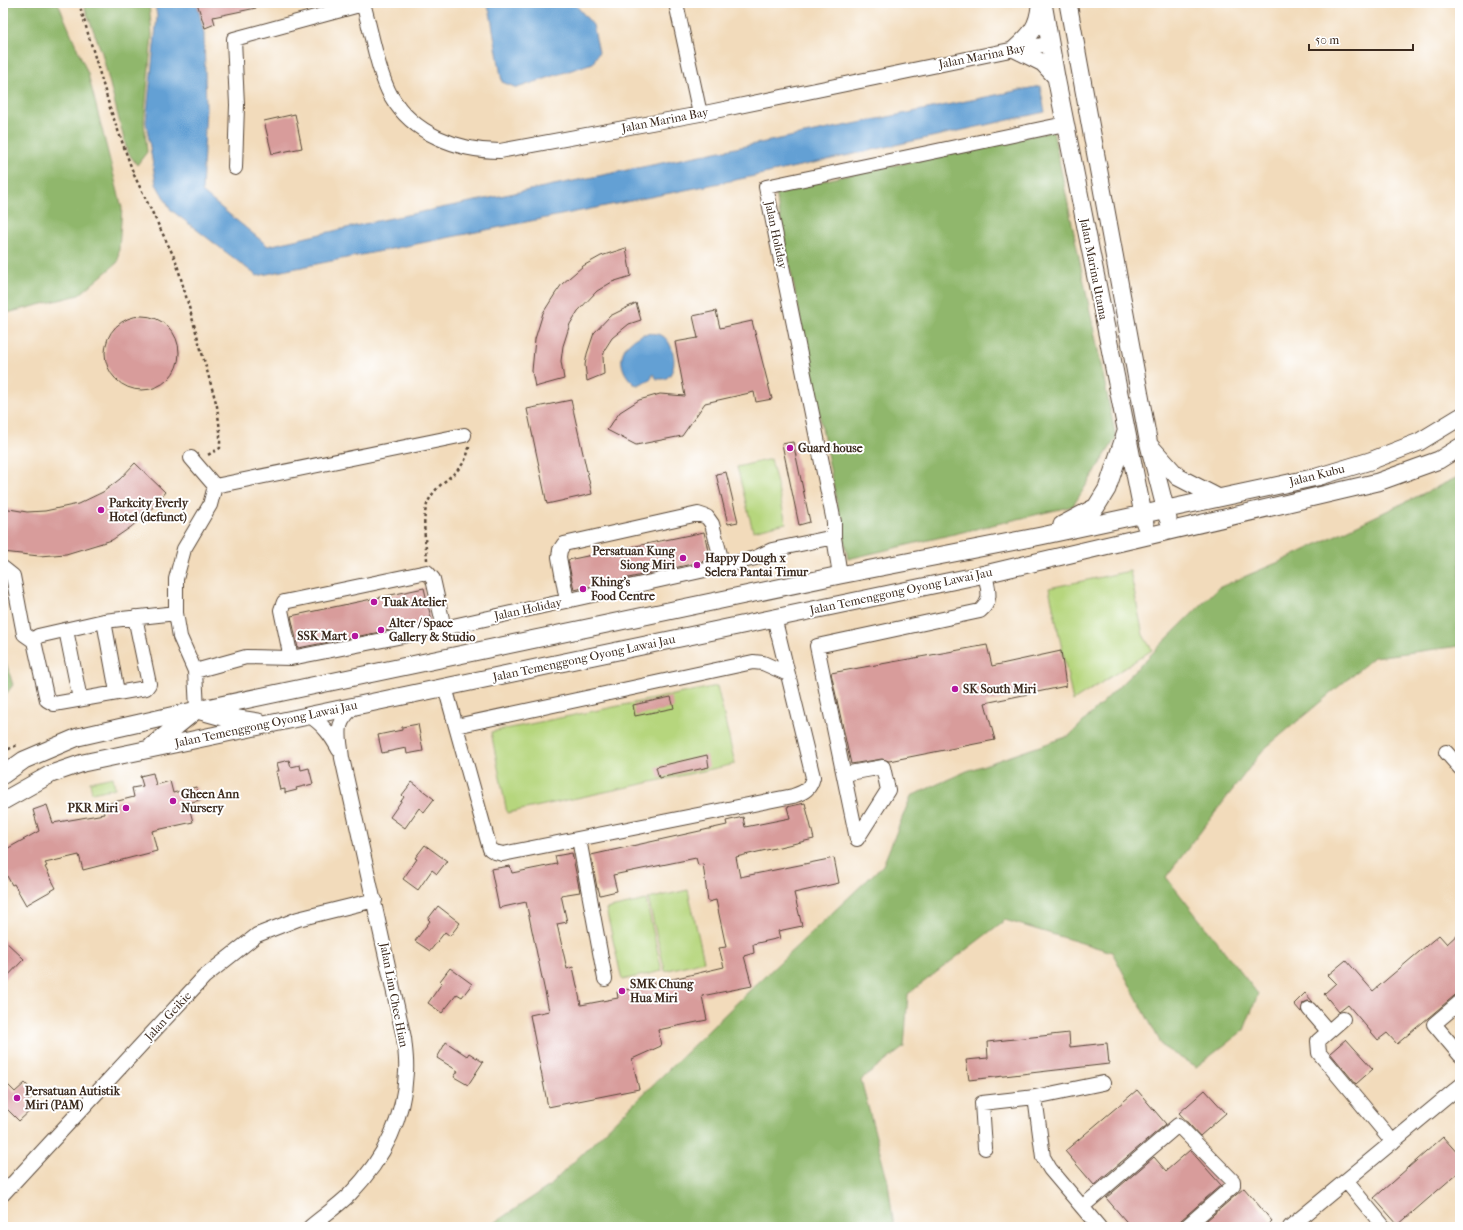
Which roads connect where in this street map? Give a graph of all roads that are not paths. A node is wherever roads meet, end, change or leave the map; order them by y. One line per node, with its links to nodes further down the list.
1 (676, 3): 9 (street)
2 (1042, 3): 5 (main road, Jalan Marina Utama); 6 (main road)
3 (1068, 3): 7 (main road, Jalan Marina Utama)
4 (363, 4): 9 (street, Jalan Marina Bay); 11 (street)
5 (1050, 44): 6 (street, Jalan Marina Bay); 7 (main road); 8 (main road, Jalan Marina Utama)
6 (1015, 49): 8 (main road); 9 (street, Jalan Marina Bay)
7 (1081, 69): 15 (main road, Jalan Marina Utama)
8 (1056, 77): 10 (main road, Jalan Marina Utama)
9 (700, 114)
10 (1065, 124): 13 (main road, Jalan Marina Utama); 23 (street, Jalan Holiday)
11 (235, 168)
12 (1460, 417): 19 (main road, Jalan Kubu)
13 (1127, 430): 21 (main road, Jalan Marina Utama); 24 (main road)
14 (464, 435): 18 (street)
15 (1149, 445): 19 (main road); 20 (main road, Jalan Marina Utama)
16 (1460, 447): 22 (main road, Jalan Kubu)
17 (194, 460): 18 (street)
18 (215, 486): 31 (street)
19 (1217, 497): 20 (main road, Jalan Kubu)
20 (1165, 508): 21 (main road, Jalan Kubu); 22 (main road, Jalan Marina Utama)
21 (1143, 513): 24 (main road); 25 (main road, Jalan Marina Utama)
22 (1171, 531): 25 (main road, Jalan Temenggong Oyong Lawai Jau)
23 (834, 536): 26 (street, Jalan Holiday); 29 (street, Jalan Holiday)
24 (1040, 536): 29 (main road)
25 (1147, 536): 28 (main road, Jalan Temenggong Oyong Lawai Jau)
26 (723, 566): 30 (street, Jalan Holiday); 30 (street)
27 (3, 568): 37 (street)
28 (985, 574): 33 (main road, Jalan Temenggong Oyong Lawai Jau); 53 (street)
29 (840, 575): 45 (main road)
30 (568, 600): 35 (street, Jalan Holiday)
31 (176, 613): 32 (street); 39 (street)
32 (135, 617): 34 (street); 42 (street)
33 (774, 617): 40 (street); 41 (main road, Jalan Temenggong Oyong Lawai Jau)
34 (104, 621): 36 (street); 42 (street)
35 (444, 628): 38 (street, Jalan Holiday); 38 (street)
36 (66, 630): 37 (street); 43 (street)
37 (34, 641): 43 (street)
38 (291, 658): 39 (street, Jalan Holiday)
39 (195, 671): 45 (street)
40 (788, 674): 48 (street); 56 (street)
41 (445, 687): 44 (main road, Jalan Temenggong Oyong Lawai Jau); 48 (street)
42 (117, 692): 43 (street)
43 (80, 699)
44 (356, 705): 46 (main road, Jalan Temenggong Oyong Lawai Jau); 51 (street, Jalan Lim Chee Hian)
45 (197, 710): 47 (main road); 49 (main road); 54 (main road)
46 (308, 715): 47 (main road, Jalan Temenggong Oyong Lawai Jau); 51 (street, Jalan Lim Chee Hian)
47 (270, 724): 49 (main road, Jalan Temenggong Oyong Lawai Jau)
48 (456, 726): 56 (street)
49 (150, 748): 55 (main road, Jalan Temenggong Oyong Lawai Jau)
50 (1446, 752): 52 (street)
51 (342, 758): 57 (street, Jalan Lim Chee Hian)
52 (1460, 768)
53 (844, 774): 53 (street)
54 (3, 775)
55 (3, 801)
56 (580, 839): 58 (street)
57 (374, 900): 70 (street, Jalan Geikie); 72 (street, Jalan Lim Chee Hian)
58 (605, 979)
59 (1460, 1002): 63 (street)
60 (1309, 1009): 62 (street)
61 (1343, 1019): 62 (street)
62 (1328, 1031): 67 (street)
63 (1460, 1055)
64 (1103, 1083): 66 (street)
65 (1460, 1086): 67 (street)
66 (1035, 1097): 68 (street); 71 (street)
67 (1393, 1142): 69 (street)
68 (985, 1148)
69 (1346, 1181): 75 (street); 76 (street)
70 (3, 1194)
71 (1082, 1207): 73 (street); 74 (street)
72 (310, 1227)
73 (1099, 1227)
74 (1186, 1227)
75 (1290, 1227)
76 (1384, 1227)

